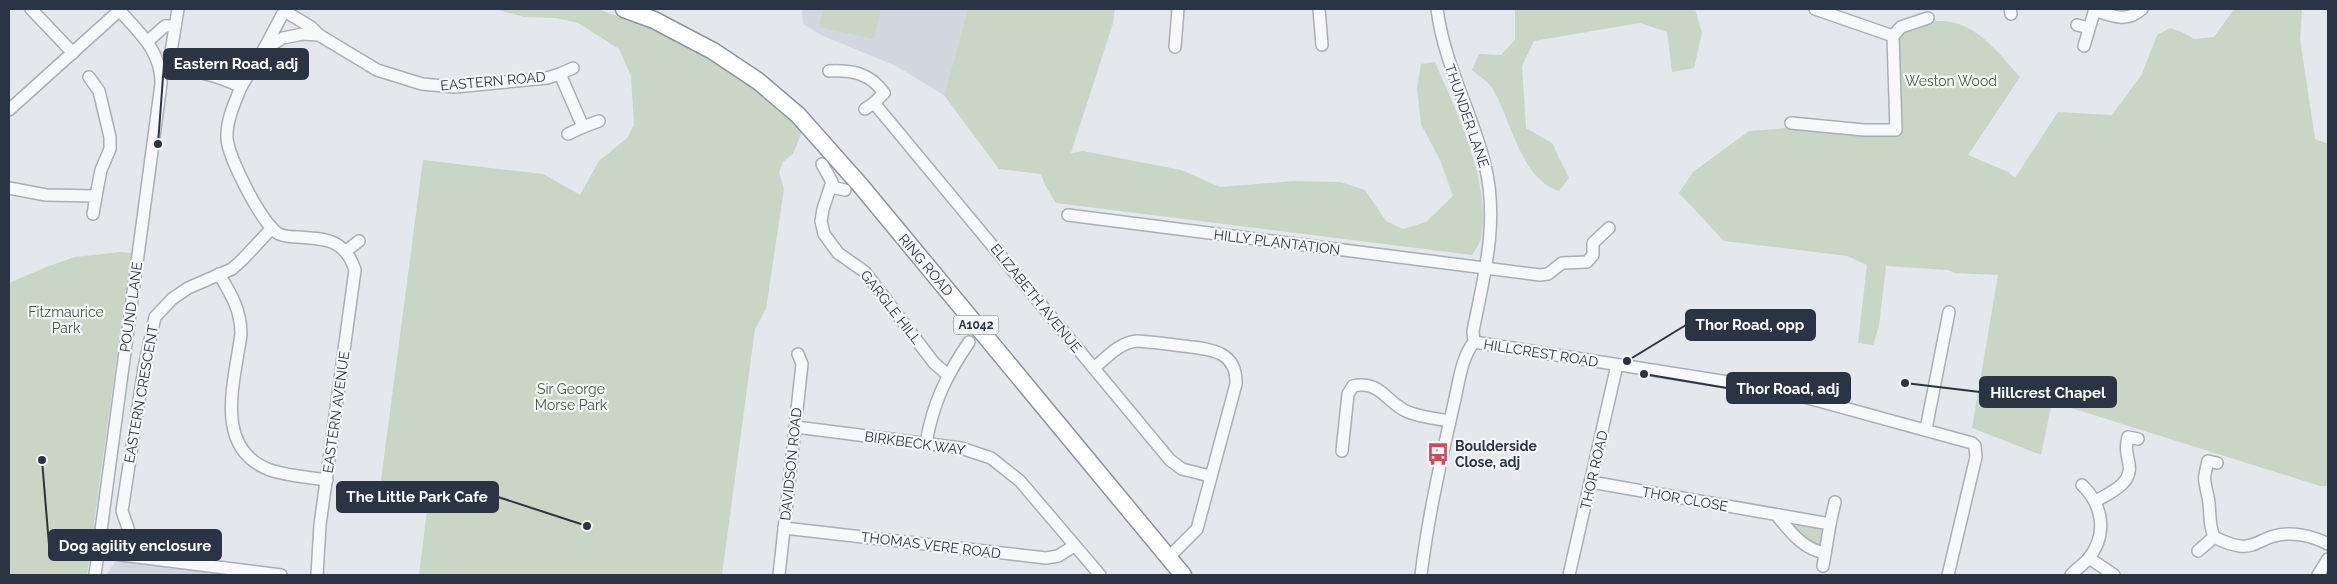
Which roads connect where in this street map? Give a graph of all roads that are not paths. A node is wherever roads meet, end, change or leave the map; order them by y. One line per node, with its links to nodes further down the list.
1 (31, 9): 23 (street)
2 (120, 9): 17 (street); 23 (street)
3 (178, 9): 13 (street)
4 (624, 9): 78 (highway, RING ROAD / A1042)
5 (1178, 9): 20 (street)
6 (1319, 9): 18 (street)
7 (1437, 9): 46 (street, THUNDER LANE)
8 (1815, 9): 16 (street)
9 (2094, 9): 10 (street); 14 (street)
10 (2142, 9)
11 (1928, 18): 16 (street)
12 (2077, 25): 14 (street)
13 (175, 26): 17 (street); 22 (street)
14 (2089, 28): 19 (street)
15 (319, 36): 21 (street); 21 (street, EASTERN ROAD); 27 (street, EASTERN ROAD)
16 (1893, 36): 32 (street)
17 (148, 41): 26 (street)
18 (1322, 45)
19 (2084, 46)
20 (1175, 47)
21 (264, 48): 29 (street, EASTERN ROAD)
22 (172, 52)
23 (73, 53): 30 (street)
24 (572, 68): 27 (street, EASTERN ROAD)
25 (829, 71): 53 (street, ELIZABETH AVENUE)
26 (162, 72): 29 (street); 75 (street, POUND LANE)
27 (560, 74): 33 (street, EASTERN ROAD)
28 (89, 77): 39 (street)
29 (241, 87): 42 (street)
30 (9, 110)
31 (599, 120): 33 (street)
32 (1791, 123)
33 (583, 127): 34 (street)
34 (568, 134)
35 (822, 164): 36 (street)
36 (832, 187): 38 (street); 54 (street, GARGLE HILL)
37 (9, 188): 39 (street)
38 (844, 190)
39 (96, 196): 40 (street)
40 (93, 214)
41 (1068, 215): 46 (street, HILLY PLANTATION)
42 (272, 228): 45 (street); 47 (street, EASTERN CRESCENT)
43 (1607, 233): 46 (street, HILLY PLANTATION)
44 (359, 241): 45 (street)
45 (346, 251): 63 (street, EASTERN AVENUE)
46 (1487, 268): 50 (street, THUNDER LANE)
47 (219, 274): 63 (street); 77 (street, EASTERN CRESCENT)
48 (1949, 312): 57 (street)
49 (969, 342): 54 (street)
50 (1474, 342): 52 (street, HILLCREST ROAD); 55 (street, THUNDER LANE)
51 (798, 354): 56 (street, DAVIDSON ROAD)
52 (1617, 365): 57 (street, HILLCREST ROAD); 64 (street, THOR ROAD)
53 (1094, 368): 62 (street, ELIZABETH AVENUE); 62 (street)
54 (948, 375): 60 (street)
55 (1450, 422): 59 (street); 88 (street, THUNDER LANE)
56 (796, 427): 60 (street, BIRKBECK WAY); 70 (street, DAVIDSON ROAD)
57 (1926, 429): 90 (street, HILLCREST ROAD)
58 (2128, 436): 66 (street)
59 (1331, 440)
60 (926, 444): 73 (street, BIRKBECK WAY)
61 (2208, 461): 71 (street)
62 (1210, 476): 78 (street)
63 (327, 480): 84 (street, EASTERN AVENUE)
64 (1592, 482): 68 (street, THOR CLOSE); 89 (street, THOR ROAD)
65 (2082, 485): 66 (street)
66 (2096, 501): 79 (street)
67 (1835, 502): 69 (street)
68 (1780, 515): 69 (street, THOR CLOSE); 76 (street)
69 (1830, 524): 76 (street)
70 (784, 528): 73 (street, THOMAS VERE ROAD); 85 (street, DAVIDSON ROAD)
71 (2214, 538): 72 (street); 74 (street)
72 (2328, 544)
73 (1074, 546): 86 (street, BIRKBECK WAY)
74 (2198, 551)
75 (98, 552): 77 (street); 82 (street, POUND LANE)
76 (1826, 553): 81 (street)
77 (138, 557): 83 (street)
78 (1168, 558): 87 (highway, RING ROAD / A1042)
79 (2089, 558): 91 (street); 92 (street)
80 (2328, 558): 93 (street)
81 (1823, 566)
82 (95, 575)
83 (281, 575)
84 (316, 575)
85 (778, 575)
86 (1100, 575)
87 (1183, 575)
88 (1421, 575)
89 (1569, 575)
90 (1948, 575)
91 (2071, 575)
92 (2114, 575)
93 (2318, 575)

